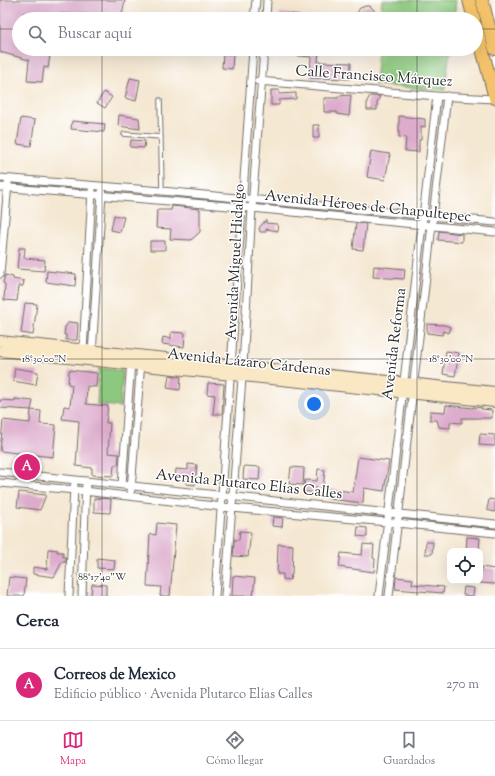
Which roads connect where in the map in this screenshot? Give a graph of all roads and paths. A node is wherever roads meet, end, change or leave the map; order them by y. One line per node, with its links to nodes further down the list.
1 (256, 0): 5 (street)
2 (267, 0): 6 (street)
3 (469, 0): 7 (main road)
4 (482, 0): 8 (main road)
5 (255, 12)
6 (266, 12)
7 (472, 12)
8 (491, 20): 9 (main road)
9 (495, 50)
10 (483, 52): 17 (main road)
11 (253, 56): 13 (street, Avenida Miguel Hidalgo)
12 (263, 56): 14 (street, Avenida Miguel Hidalgo)
13 (251, 81): 14 (street, Calle Francisco Márquez); 29 (street, Avenida Miguel Hidalgo)
14 (261, 82): 15 (street, Calle Francisco Márquez); 30 (street, Avenida Miguel Hidalgo)
15 (437, 96): 16 (street, Calle Francisco Márquez); 34 (street, Avenida Reforma)
16 (447, 96): 17 (street, Calle Francisco Márquez); 35 (street, Avenida Reforma)
17 (495, 99)
18 (160, 100): 20 (lane)
19 (124, 134): 20 (lane)
20 (161, 137): 26 (lane)
21 (9, 179): 22 (street, Avenida Héroes de Chapultepec); 23 (street, Avenida Héroes de Chapultepec); 25 (street)
22 (0, 180)
23 (93, 185): 24 (street, Avenida Héroes de Chapultepec); 27 (street)
24 (102, 186): 26 (street, Avenida Héroes de Chapultepec); 28 (street)
25 (4, 187): 27 (street, Avenida Héroes de Chapultepec); 40 (street)
26 (162, 191): 29 (street, Avenida Héroes de Chapultepec); 31 (street)
27 (91, 195): 28 (street, Avenida Héroes de Chapultepec); 42 (street)
28 (103, 196): 31 (street, Avenida Héroes de Chapultepec); 42 (street)
29 (242, 198): 30 (street, Avenida Héroes de Chapultepec); 32 (street, Avenida Miguel Hidalgo)
30 (252, 200): 33 (street, Avenida Miguel Hidalgo); 34 (street, Avenida Héroes de Chapultepec)
31 (161, 201): 32 (street, Avenida Héroes de Chapultepec)
32 (241, 207): 33 (street, Avenida Héroes de Chapultepec); 46 (street, Avenida Miguel Hidalgo)
33 (252, 208): 37 (street, Avenida Héroes de Chapultepec); 48 (street, Avenida Miguel Hidalgo)
34 (423, 216): 35 (street, Avenida Héroes de Chapultepec); 37 (street, Avenida Reforma)
35 (433, 216): 36 (street, Avenida Héroes de Chapultepec); 38 (street, Avenida Reforma)
36 (495, 222)
37 (422, 224): 38 (street, Avenida Héroes de Chapultepec); 51 (street, Avenida Reforma)
38 (432, 226): 39 (street, Avenida Héroes de Chapultepec); 51 (street, Avenida Reforma)
39 (495, 232)
40 (0, 274)
41 (0, 341): 42 (main road, Avenida Lázaro Cárdenas)
42 (88, 350): 44 (main road, Avenida Lázaro Cárdenas); 45 (street)
43 (0, 351): 45 (main road, Avenida Lázaro Cárdenas)
44 (137, 355): 46 (main road, Avenida Lázaro Cárdenas); 47 (street); 47 (street)
45 (87, 361): 47 (main road, Avenida Lázaro Cárdenas)
46 (231, 365): 48 (main road, Avenida Lázaro Cárdenas); 49 (street, Avenida Miguel Hidalgo)
47 (136, 366): 49 (main road, Avenida Lázaro Cárdenas); 59 (street); 60 (street)
48 (243, 366): 50 (street, Avenida Miguel Hidalgo); 51 (main road, Avenida Lázaro Cárdenas)
49 (230, 376): 50 (main road, Avenida Lázaro Cárdenas); 63 (street, Avenida Miguel Hidalgo)
50 (242, 377): 53 (main road, Avenida Lázaro Cárdenas); 64 (street, Avenida Miguel Hidalgo)
51 (409, 383): 52 (main road, Avenida Lázaro Cárdenas); 53 (street, Avenida Reforma)
52 (495, 392)
53 (407, 394): 54 (main road, Avenida Lázaro Cárdenas); 68 (street, Avenida Reforma); 69 (street, Avenida Reforma)
54 (495, 402)
55 (0, 472): 56 (street, Avenida Plutarco Elías Calles)
56 (74, 480): 57 (street, Avenida Plutarco Elías Calles); 61 (street)
57 (86, 481): 59 (street, Avenida Plutarco Elías Calles); 62 (street)
58 (0, 483): 61 (street, Avenida Plutarco Elías Calles)
59 (122, 486): 60 (street, Avenida Plutarco Elías Calles)
60 (131, 486): 63 (street, Avenida Plutarco Elías Calles); 65 (street)
61 (75, 490): 62 (street, Avenida Plutarco Elías Calles); 76 (street)
62 (86, 492): 65 (street, Avenida Plutarco Elías Calles); 77 (street)
63 (222, 494): 64 (street, Avenida Plutarco Elías Calles); 66 (street, Avenida Miguel Hidalgo)
64 (233, 496): 67 (street, Avenida Miguel Hidalgo); 68 (street, Avenida Plutarco Elías Calles)
65 (130, 497): 66 (street, Avenida Plutarco Elías Calles)
66 (221, 507): 67 (street, Avenida Plutarco Elías Calles); 74 (street, Avenida Miguel Hidalgo)
67 (232, 508): 70 (street, Avenida Plutarco Elías Calles); 75 (street, Avenida Miguel Hidalgo)
68 (388, 511): 69 (street, Avenida Plutarco Elías Calles); 70 (street, Avenida Reforma)
69 (399, 513): 71 (street, Avenida Reforma); 72 (street, Avenida Plutarco Elías Calles)
70 (387, 522): 71 (street, Avenida Plutarco Elías Calles); 80 (street, Avenida Reforma)
71 (398, 523): 73 (street, Avenida Plutarco Elías Calles); 81 (street, Avenida Reforma)
72 (495, 524)
73 (495, 533)
74 (217, 560): 75 (street); 78 (street, Avenida Miguel Hidalgo)
75 (228, 560): 79 (street, Avenida Miguel Hidalgo)
76 (69, 596)
77 (82, 596)
78 (215, 596)
79 (225, 596)
80 (379, 596)
81 (389, 596)

